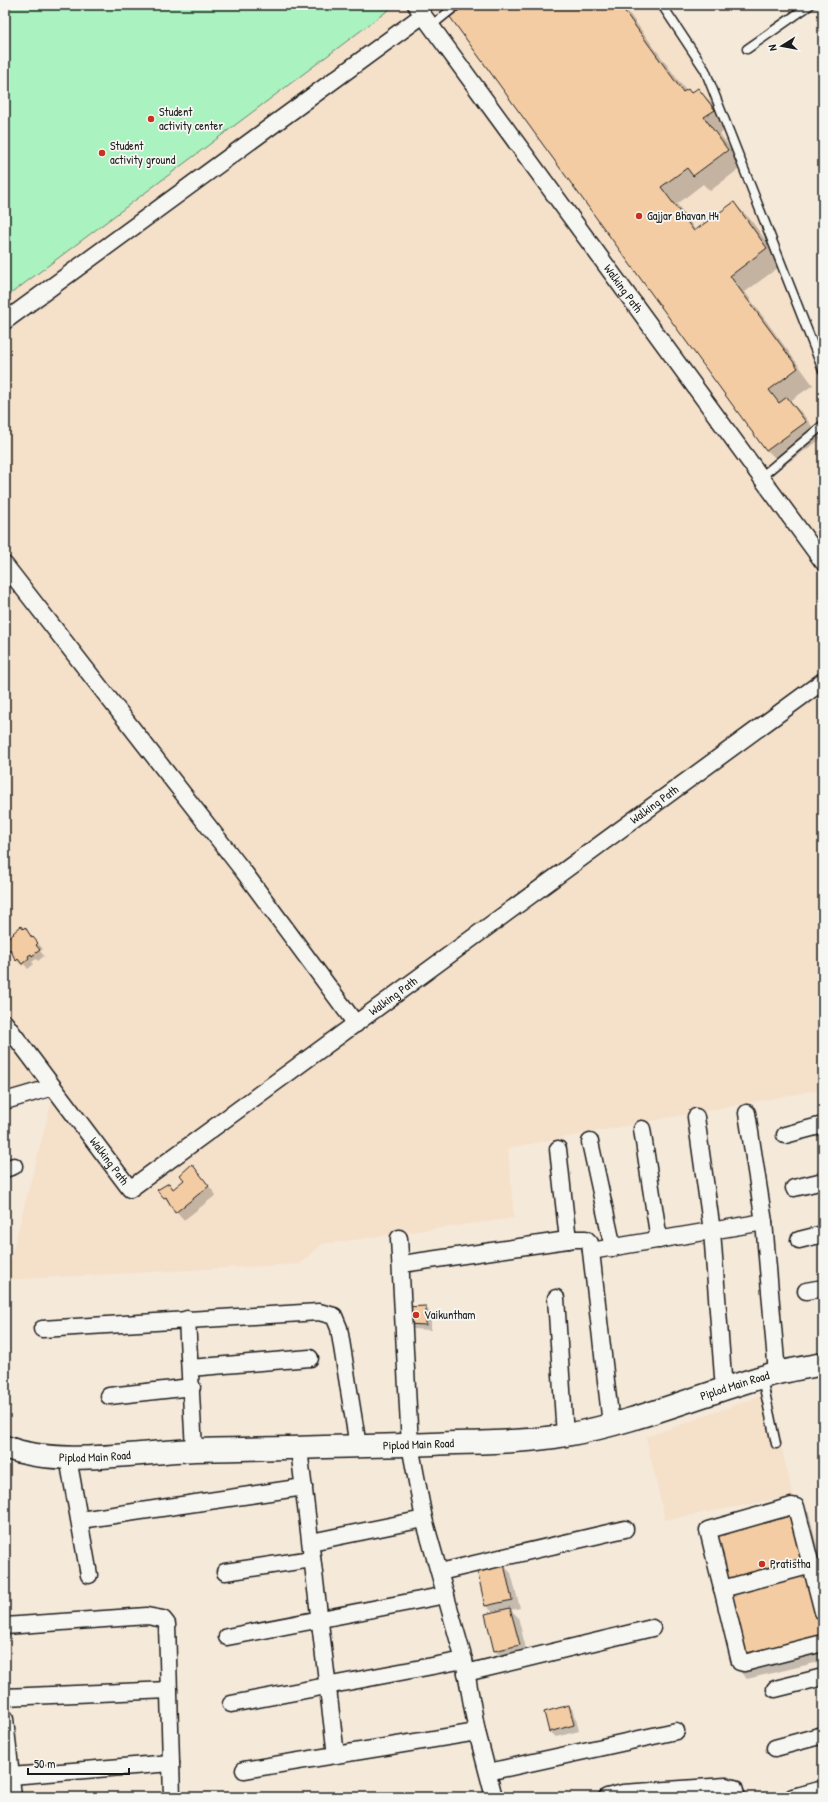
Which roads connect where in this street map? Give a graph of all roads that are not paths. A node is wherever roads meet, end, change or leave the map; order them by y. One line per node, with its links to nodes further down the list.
1 (457, 5): 4 (lane)
2 (662, 5): 7 (lane)
3 (810, 5): 5 (lane)
4 (423, 15): 6 (street); 9 (street, Walking Path)
5 (747, 49)
6 (5, 321)
7 (823, 370)
8 (823, 425): 9 (lane)
9 (761, 477): 10 (street, Walking Path)
10 (823, 562)
11 (5, 565): 14 (street)
12 (823, 681): 14 (street, Walking Path)
13 (5, 1023): 15 (street, Walking Path)
14 (355, 1024): 15 (street, Walking Path)
15 (53, 1087): 16 (street)
16 (5, 1101)
17 (747, 1113): 26 (street)
18 (696, 1117): 27 (street)
19 (823, 1125): 21 (street)
20 (642, 1129): 31 (street)
21 (785, 1135)
22 (590, 1142): 33 (street)
23 (558, 1149): 30 (street)
24 (823, 1181): 25 (street)
25 (794, 1188)
26 (764, 1222): 27 (street); 44 (street)
27 (712, 1231): 31 (street); 46 (street)
28 (823, 1234): 32 (street)
29 (399, 1238): 35 (street)
30 (568, 1240): 34 (street); 35 (street)
31 (659, 1240): 33 (street)
32 (799, 1240)
33 (613, 1248): 34 (street)
34 (591, 1252): 48 (street)
35 (402, 1264): 51 (street)
36 (823, 1288): 37 (street)
37 (806, 1291)
38 (556, 1298): 49 (street)
39 (187, 1319): 40 (street); 43 (street); 52 (street)
40 (42, 1330)
41 (310, 1358): 43 (street)
42 (823, 1364): 44 (street, Piplod Main Road)
43 (190, 1368): 45 (street)
44 (770, 1375): 46 (street, Piplod Main Road); 50 (lane)
45 (192, 1387): 47 (street); 55 (street)
46 (724, 1390): 48 (street, Piplod Main Road)
47 (109, 1396)
48 (611, 1424): 49 (street, Piplod Main Road)
49 (565, 1436): 51 (street, Piplod Main Road)
50 (776, 1444)
51 (410, 1445): 52 (street, Piplod Main Road); 58 (street)
52 (358, 1446): 54 (street, Piplod Main Road)
53 (5, 1447): 56 (street, Piplod Main Road)
54 (299, 1449): 55 (street, Piplod Main Road); 57 (street)
55 (194, 1450): 56 (street, Piplod Main Road)
56 (68, 1458): 59 (street)
57 (304, 1487): 59 (street); 61 (street)
58 (424, 1519): 61 (street); 65 (street)
59 (80, 1520): 66 (street)
60 (625, 1528): 65 (street)
61 (311, 1542): 62 (street)
62 (312, 1559): 64 (street); 70 (street)
63 (812, 1565): 67 (street); 67 (street); 69 (street)
64 (225, 1572)
65 (440, 1572): 68 (street)
66 (89, 1575)
67 (722, 1589): 74 (street)
68 (446, 1595): 70 (street); 75 (street)
69 (823, 1612)
70 (319, 1619): 73 (street); 77 (street)
71 (5, 1626): 79 (street)
72 (652, 1628): 75 (street)
73 (227, 1637)
74 (823, 1643)
75 (465, 1667): 77 (street); 84 (street)
76 (823, 1677): 78 (street)
77 (328, 1686): 81 (street); 87 (street)
78 (775, 1689)
79 (169, 1690): 80 (street); 88 (street)
80 (5, 1697)
81 (231, 1704)
82 (5, 1719): 91 (street)
83 (676, 1731): 90 (street)
84 (477, 1732): 87 (street); 90 (street)
85 (823, 1735): 86 (street)
86 (775, 1748)
87 (336, 1755): 89 (street)
88 (171, 1763): 91 (street); 98 (street)
89 (244, 1770)
90 (488, 1772): 99 (street)
91 (10, 1776): 97 (street)
92 (823, 1789): 102 (street)
93 (709, 1792): 94 (street); 101 (street)
94 (679, 1793): 95 (street)
95 (652, 1794): 96 (street)
96 (623, 1795): 100 (street)
97 (13, 1797)
98 (172, 1797)
99 (494, 1797)
100 (607, 1797)
101 (737, 1797)
102 (793, 1797)

